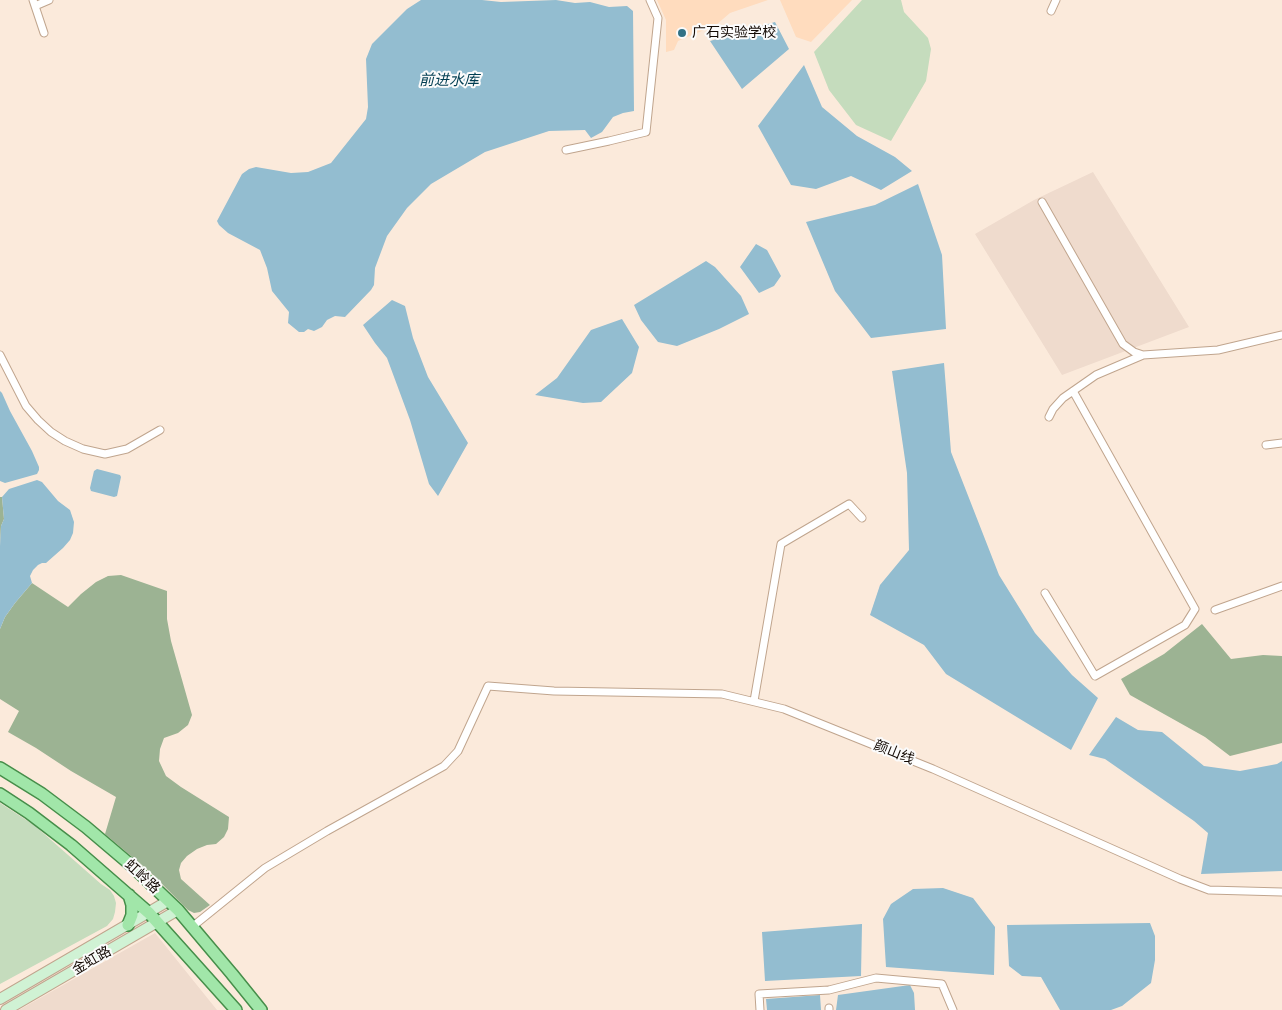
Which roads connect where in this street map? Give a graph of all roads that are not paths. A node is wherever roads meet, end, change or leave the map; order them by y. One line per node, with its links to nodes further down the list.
1 (49, 0): 4 (street)
2 (650, 0): 7 (street)
3 (1056, 0): 5 (street)
4 (34, 3): 6 (street)
5 (1051, 11)
6 (44, 33)
7 (566, 150)
8 (1042, 202): 11 (street)
9 (1282, 335): 11 (street)
10 (0, 354): 14 (street)
11 (1143, 354): 12 (street)
12 (1073, 391): 13 (street); 19 (street)
13 (1049, 417)
14 (160, 430)
15 (1282, 443): 16 (street)
16 (1266, 446)
17 (862, 518): 21 (street)
18 (1282, 586): 20 (street)
19 (1045, 593)
20 (1215, 610)
21 (754, 701): 24 (street, 颜山线); 31 (street, 颜山线)
22 (0, 768): 26 (main road, 虹岭路)
23 (0, 794): 25 (main road, 虹岭路)
24 (1282, 892)
25 (129, 895): 28 (main road, 虹岭路); 30 (main road)
26 (168, 901): 27 (main road, 虹岭路); 28 (street, 金虹路)
27 (178, 910): 29 (street, 金虹路); 31 (main road, 虹岭路)
28 (149, 913): 29 (main road, 虹岭路); 30 (street, 金虹路)
29 (158, 922): 33 (street, 金虹路); 34 (main road, 虹岭路)
30 (128, 926): 32 (street, 金虹路)
31 (192, 927): 35 (main road, 虹岭路)
32 (0, 999)
33 (6, 1010)
34 (236, 1010)
35 (261, 1010)
36 (760, 1010): 37 (street)
37 (952, 1010)

